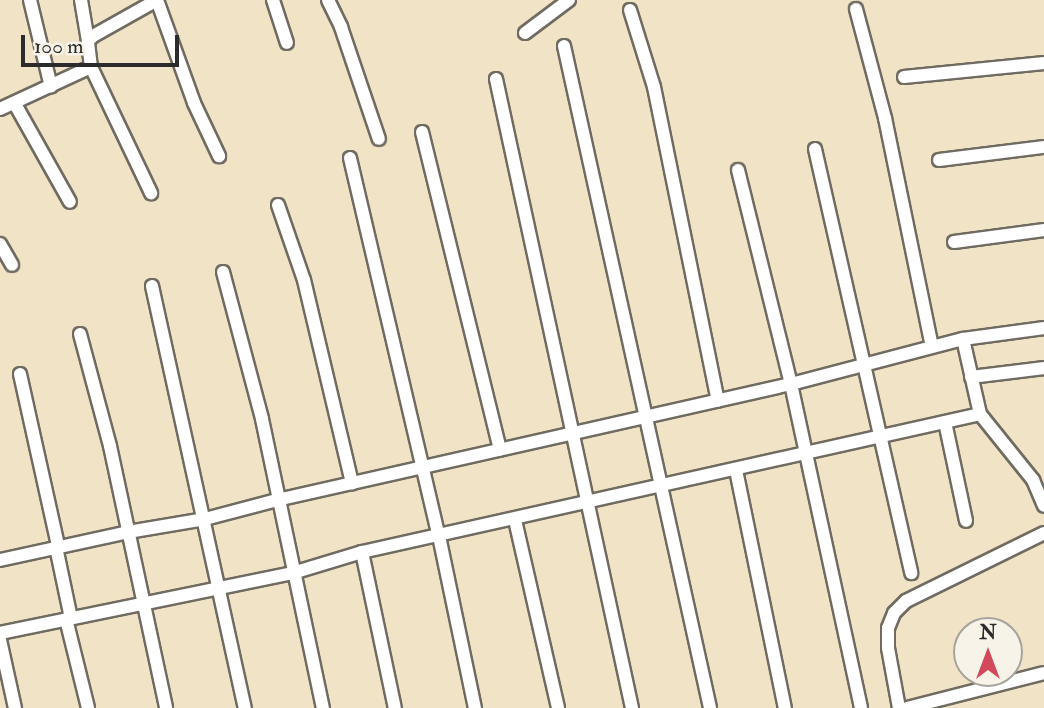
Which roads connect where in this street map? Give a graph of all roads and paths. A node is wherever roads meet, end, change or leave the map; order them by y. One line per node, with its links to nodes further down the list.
1 (30, 0): 17 (street)
2 (81, 0): 10 (street)
3 (157, 0): 10 (street); 24 (street)
4 (273, 0): 11 (street)
5 (328, 0): 21 (street)
6 (569, 0): 9 (street)
7 (856, 9): 40 (street)
8 (630, 10): 46 (street)
9 (525, 33)
10 (88, 41): 14 (street)
11 (288, 43)
12 (564, 47): 48 (street)
13 (1044, 63): 15 (street)
14 (92, 67): 17 (street); 28 (street)
15 (904, 77)
16 (496, 79): 50 (street)
17 (51, 86): 18 (street)
18 (15, 104): 19 (street); 29 (street)
19 (0, 110)
20 (422, 132): 52 (street)
21 (379, 139)
22 (1044, 147): 26 (street)
23 (815, 149): 41 (street)
24 (219, 156)
25 (350, 158): 54 (street)
26 (939, 160)
27 (738, 170): 45 (street)
28 (151, 193)
29 (71, 202)
30 (278, 205): 57 (street)
31 (1044, 230): 32 (street)
32 (954, 242)
33 (0, 244): 34 (street)
34 (12, 265)
35 (223, 272): 59 (street)
36 (152, 286): 62 (street)
37 (1044, 328): 39 (street)
38 (80, 334): 65 (street)
39 (962, 339): 40 (street); 44 (street)
40 (932, 346): 41 (street)
41 (863, 367): 45 (street); 51 (street)
42 (1044, 368): 44 (street)
43 (20, 374): 68 (street)
44 (971, 377): 47 (street)
45 (791, 384): 46 (street); 53 (street)
46 (718, 401): 48 (street)
47 (979, 415): 49 (street); 56 (street)
48 (645, 416): 50 (street); 58 (street)
49 (945, 422): 51 (street); 64 (street)
50 (571, 432): 52 (street); 60 (street)
51 (879, 437): 53 (street); 72 (street)
52 (500, 450): 54 (street)
53 (806, 454): 55 (street); 90 (street)
54 (423, 467): 57 (street); 67 (street)
55 (736, 470): 58 (street); 89 (street)
56 (1038, 479): 61 (street)
57 (352, 483): 59 (street)
58 (660, 487): 60 (street); 88 (street)
59 (277, 500): 62 (street); 71 (street)
60 (589, 501): 63 (street); 87 (street)
61 (1044, 506)
62 (205, 519): 65 (street); 73 (street)
63 (515, 520): 67 (street); 86 (street)
64 (966, 521)
65 (128, 532): 68 (street); 74 (street)
66 (1044, 533): 91 (street)
67 (439, 536): 69 (street); 85 (street)
68 (57, 547): 70 (street); 75 (street)
69 (362, 552): 71 (street); 84 (street)
70 (0, 560)
71 (296, 572): 73 (street); 83 (street)
72 (911, 573)
73 (217, 587): 74 (street); 82 (street)
74 (146, 605): 75 (street); 81 (street)
75 (69, 618): 76 (street); 80 (street)
76 (0, 633)
77 (0, 640): 79 (street)
78 (1044, 673): 92 (street)
79 (15, 708)
80 (88, 708)
81 (166, 708)
82 (245, 708)
83 (323, 708)
84 (395, 708)
85 (475, 708)
86 (558, 708)
87 (632, 708)
88 (710, 708)
89 (785, 708)
90 (861, 708)
91 (899, 708)
92 (907, 708)

